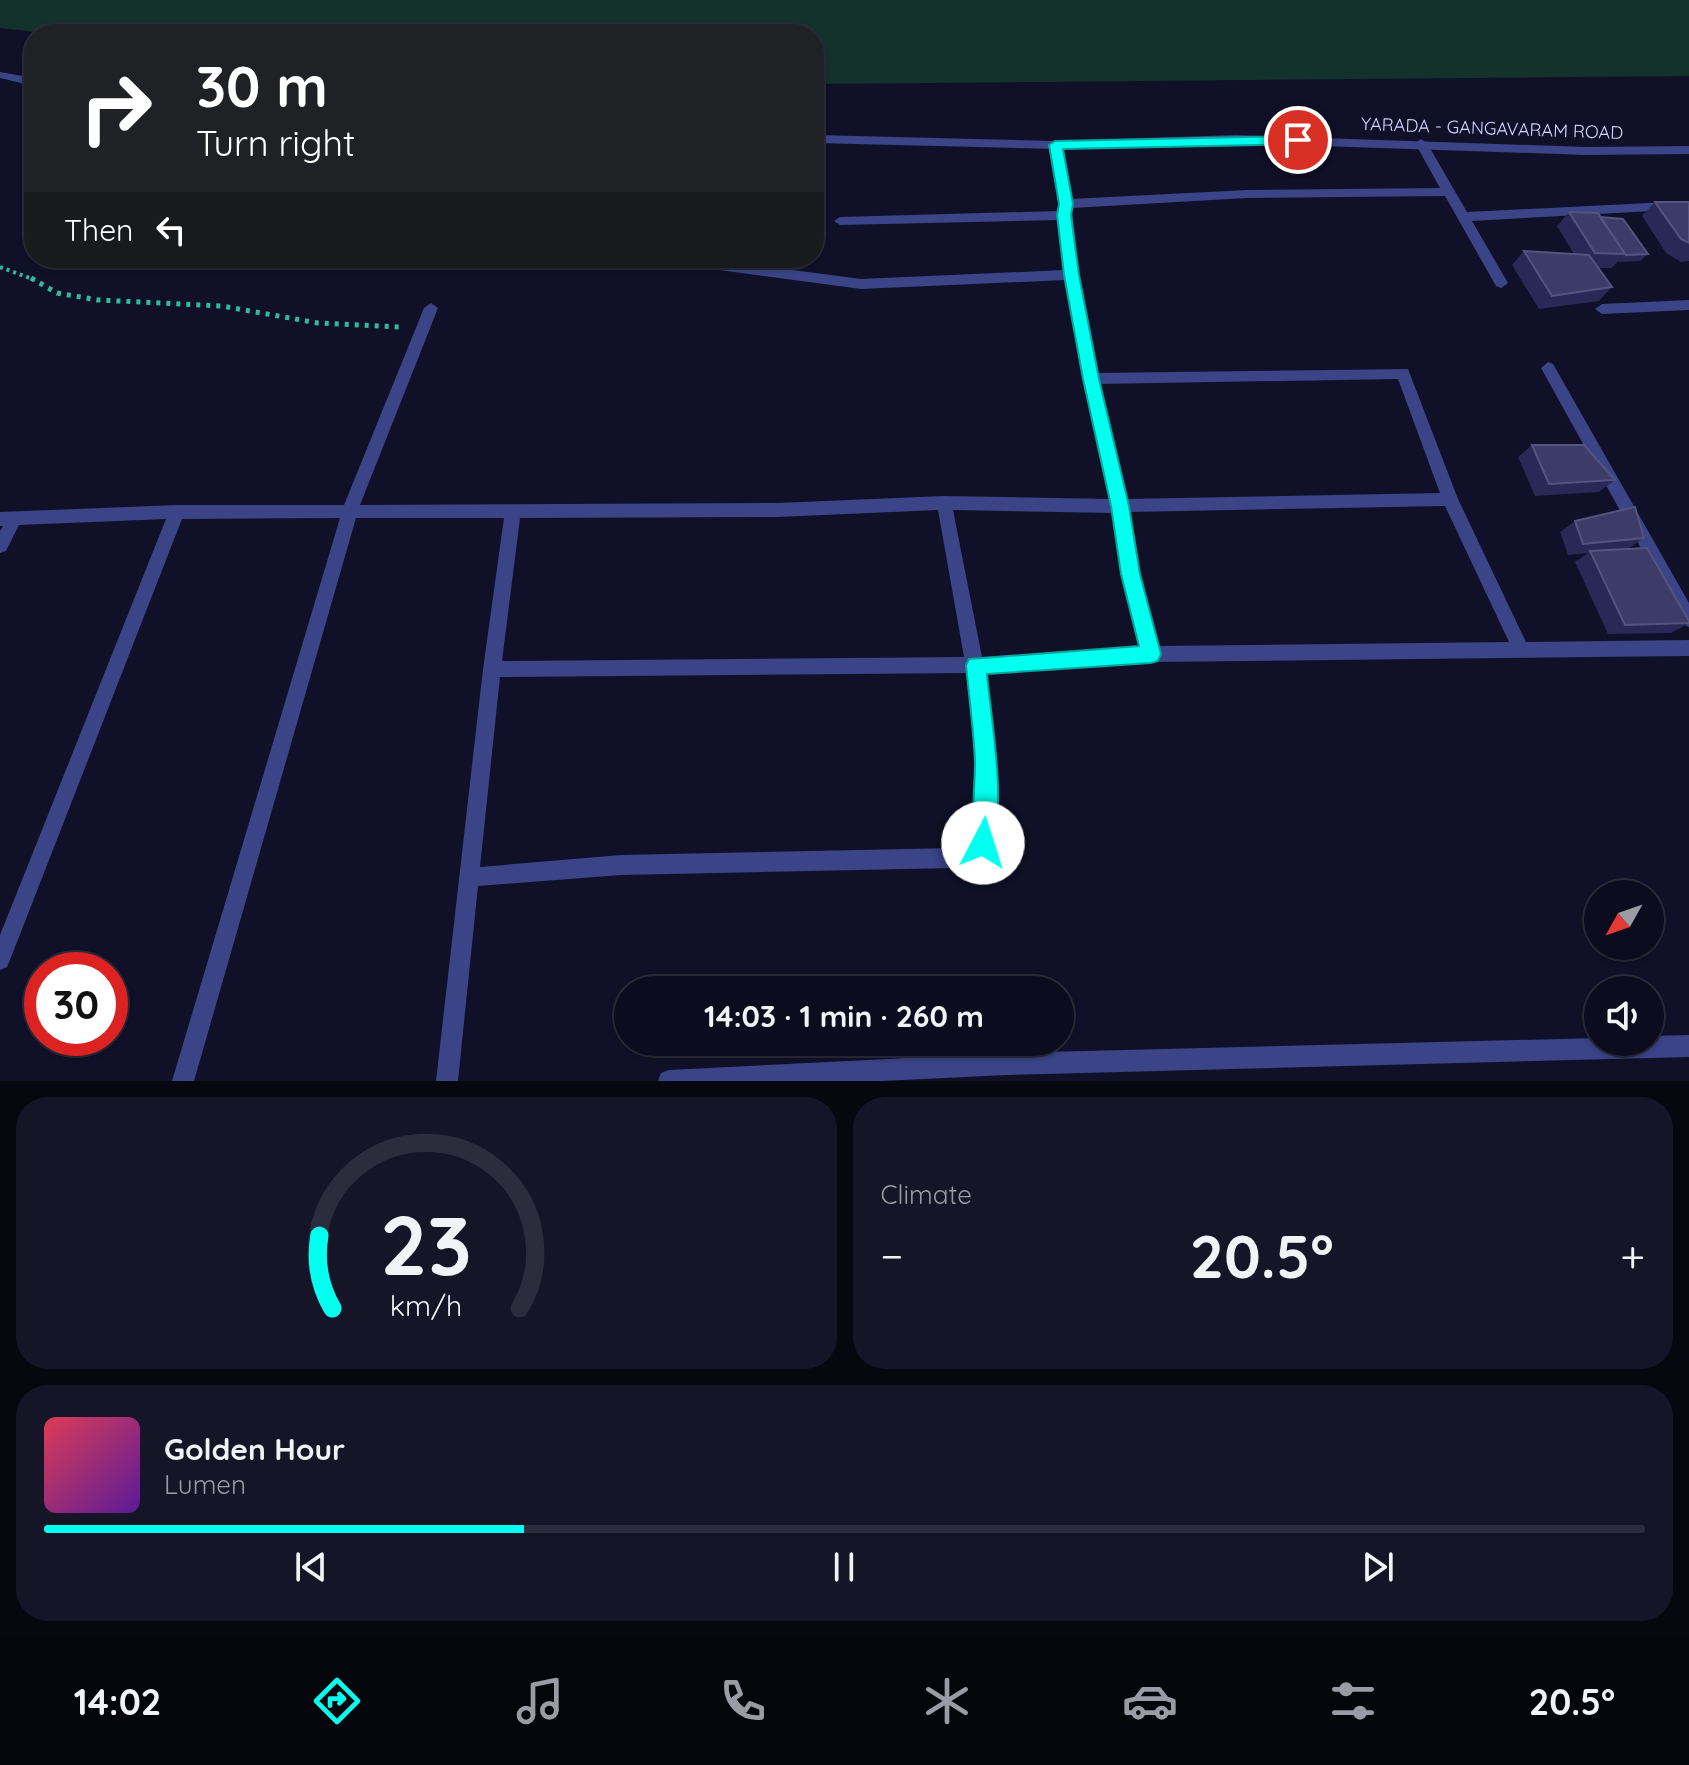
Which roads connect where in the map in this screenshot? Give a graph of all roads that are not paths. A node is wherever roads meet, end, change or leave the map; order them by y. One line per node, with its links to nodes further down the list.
1 (0, 75): 2 (street)
2 (24, 80)
3 (824, 139): 5 (street, YARADA - GANGAVARAM ROAD)
4 (1421, 143): 5 (street, YARADA - GANGAVARAM ROAD); 6 (street, YARADA - GANGAVARAM ROAD); 7 (street)
5 (1055, 145): 9 (street)
6 (1689, 150)
7 (1449, 192): 9 (street); 10 (street)
8 (1689, 205): 10 (street)
9 (1065, 210): 11 (street); 13 (street)
10 (1464, 217): 14 (street)
11 (840, 221)
12 (741, 268): 13 (street)
13 (1071, 275): 19 (street)
14 (1501, 283)
15 (1689, 305): 17 (street)
16 (431, 308): 24 (street)
17 (1602, 309)
18 (1548, 368): 28 (street)
19 (1091, 379): 20 (street); 22 (street)
20 (1450, 499): 22 (street); 29 (street)
21 (944, 503): 22 (street); 23 (street); 32 (street)
22 (1120, 506): 31 (street)
23 (513, 509): 24 (street); 33 (street)
24 (350, 510): 25 (street); 38 (street)
25 (177, 512): 26 (street); 35 (street)
26 (7, 520): 27 (street)
27 (0, 546)
28 (1689, 619)
29 (1520, 648): 30 (street); 31 (street)
30 (1689, 648)
31 (1151, 654): 32 (street)
32 (976, 665): 33 (street); 34 (street)
33 (492, 669): 34 (street)
34 (470, 877): 39 (street)
35 (0, 960)
36 (1689, 1046): 37 (street)
37 (1008, 1073): 40 (street)
38 (183, 1081)
39 (447, 1081)
40 (669, 1081)

